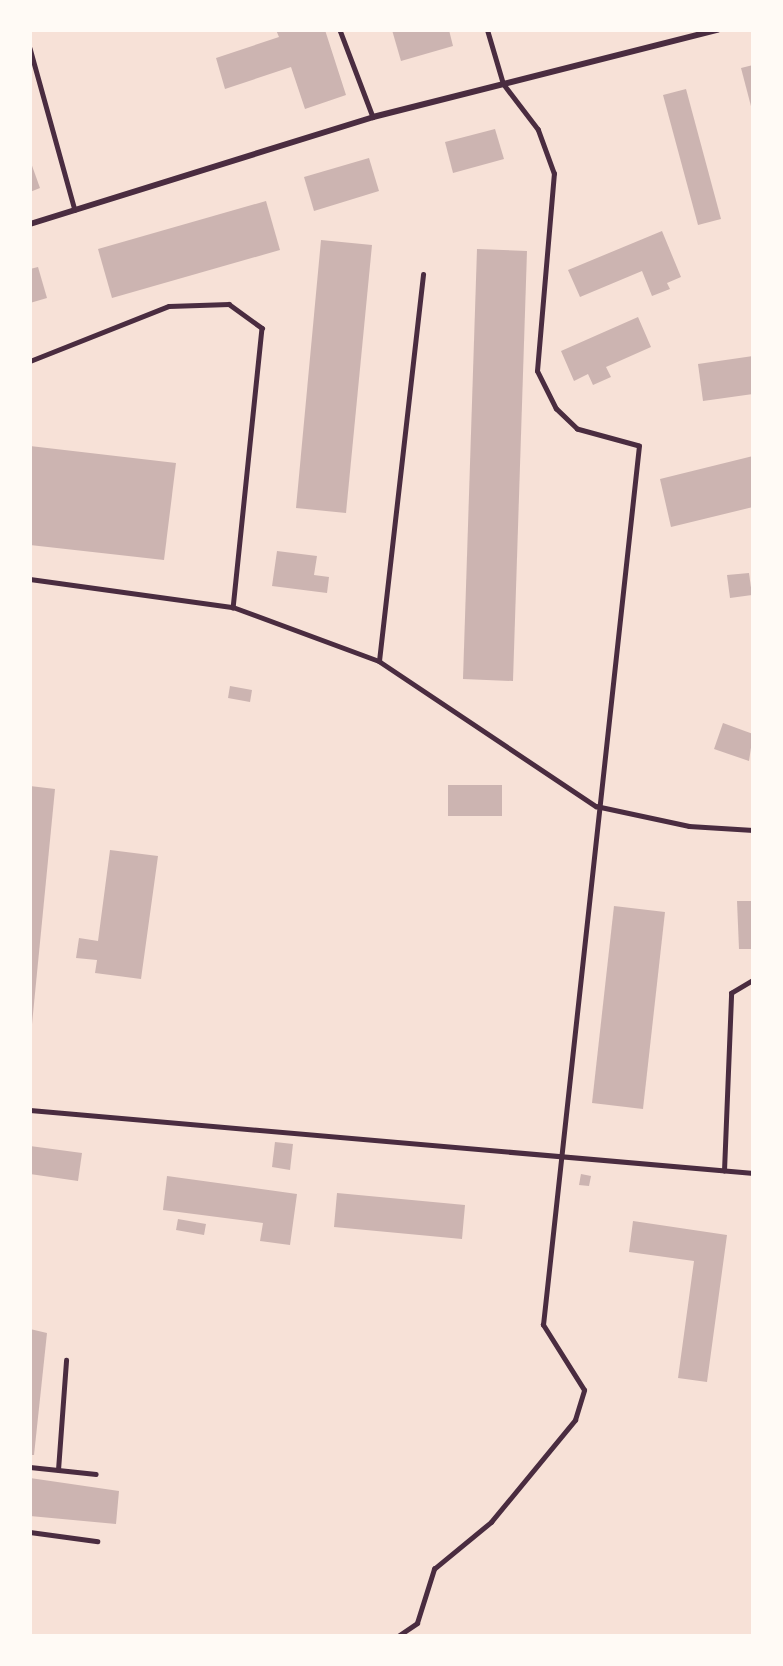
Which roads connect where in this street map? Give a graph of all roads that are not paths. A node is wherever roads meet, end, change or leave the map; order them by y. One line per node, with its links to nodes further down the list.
1 (340, 30): 7 (lane)
2 (488, 30): 6 (lane)
3 (718, 30): 4 (street)
4 (703, 32): 6 (street)
5 (30, 48): 8 (lane)
6 (503, 84): 7 (street); 15 (lane)
7 (373, 117): 8 (street)
8 (75, 210): 9 (street)
9 (30, 224)
10 (423, 274): 14 (lane)
11 (30, 362): 13 (lane)
12 (30, 579): 13 (lane)
13 (232, 607): 14 (lane)
14 (379, 661): 15 (lane)
15 (596, 806): 16 (lane); 19 (lane)
16 (753, 830)
17 (753, 980): 20 (lane)
18 (30, 1110): 19 (lane)
19 (561, 1160): 20 (lane); 28 (lane)
20 (724, 1171): 21 (lane)
21 (753, 1173)
22 (66, 1360): 24 (lane)
23 (30, 1467): 24 (lane)
24 (58, 1470): 25 (lane)
25 (96, 1474)
26 (30, 1532): 27 (lane)
27 (97, 1541)
28 (398, 1636)

